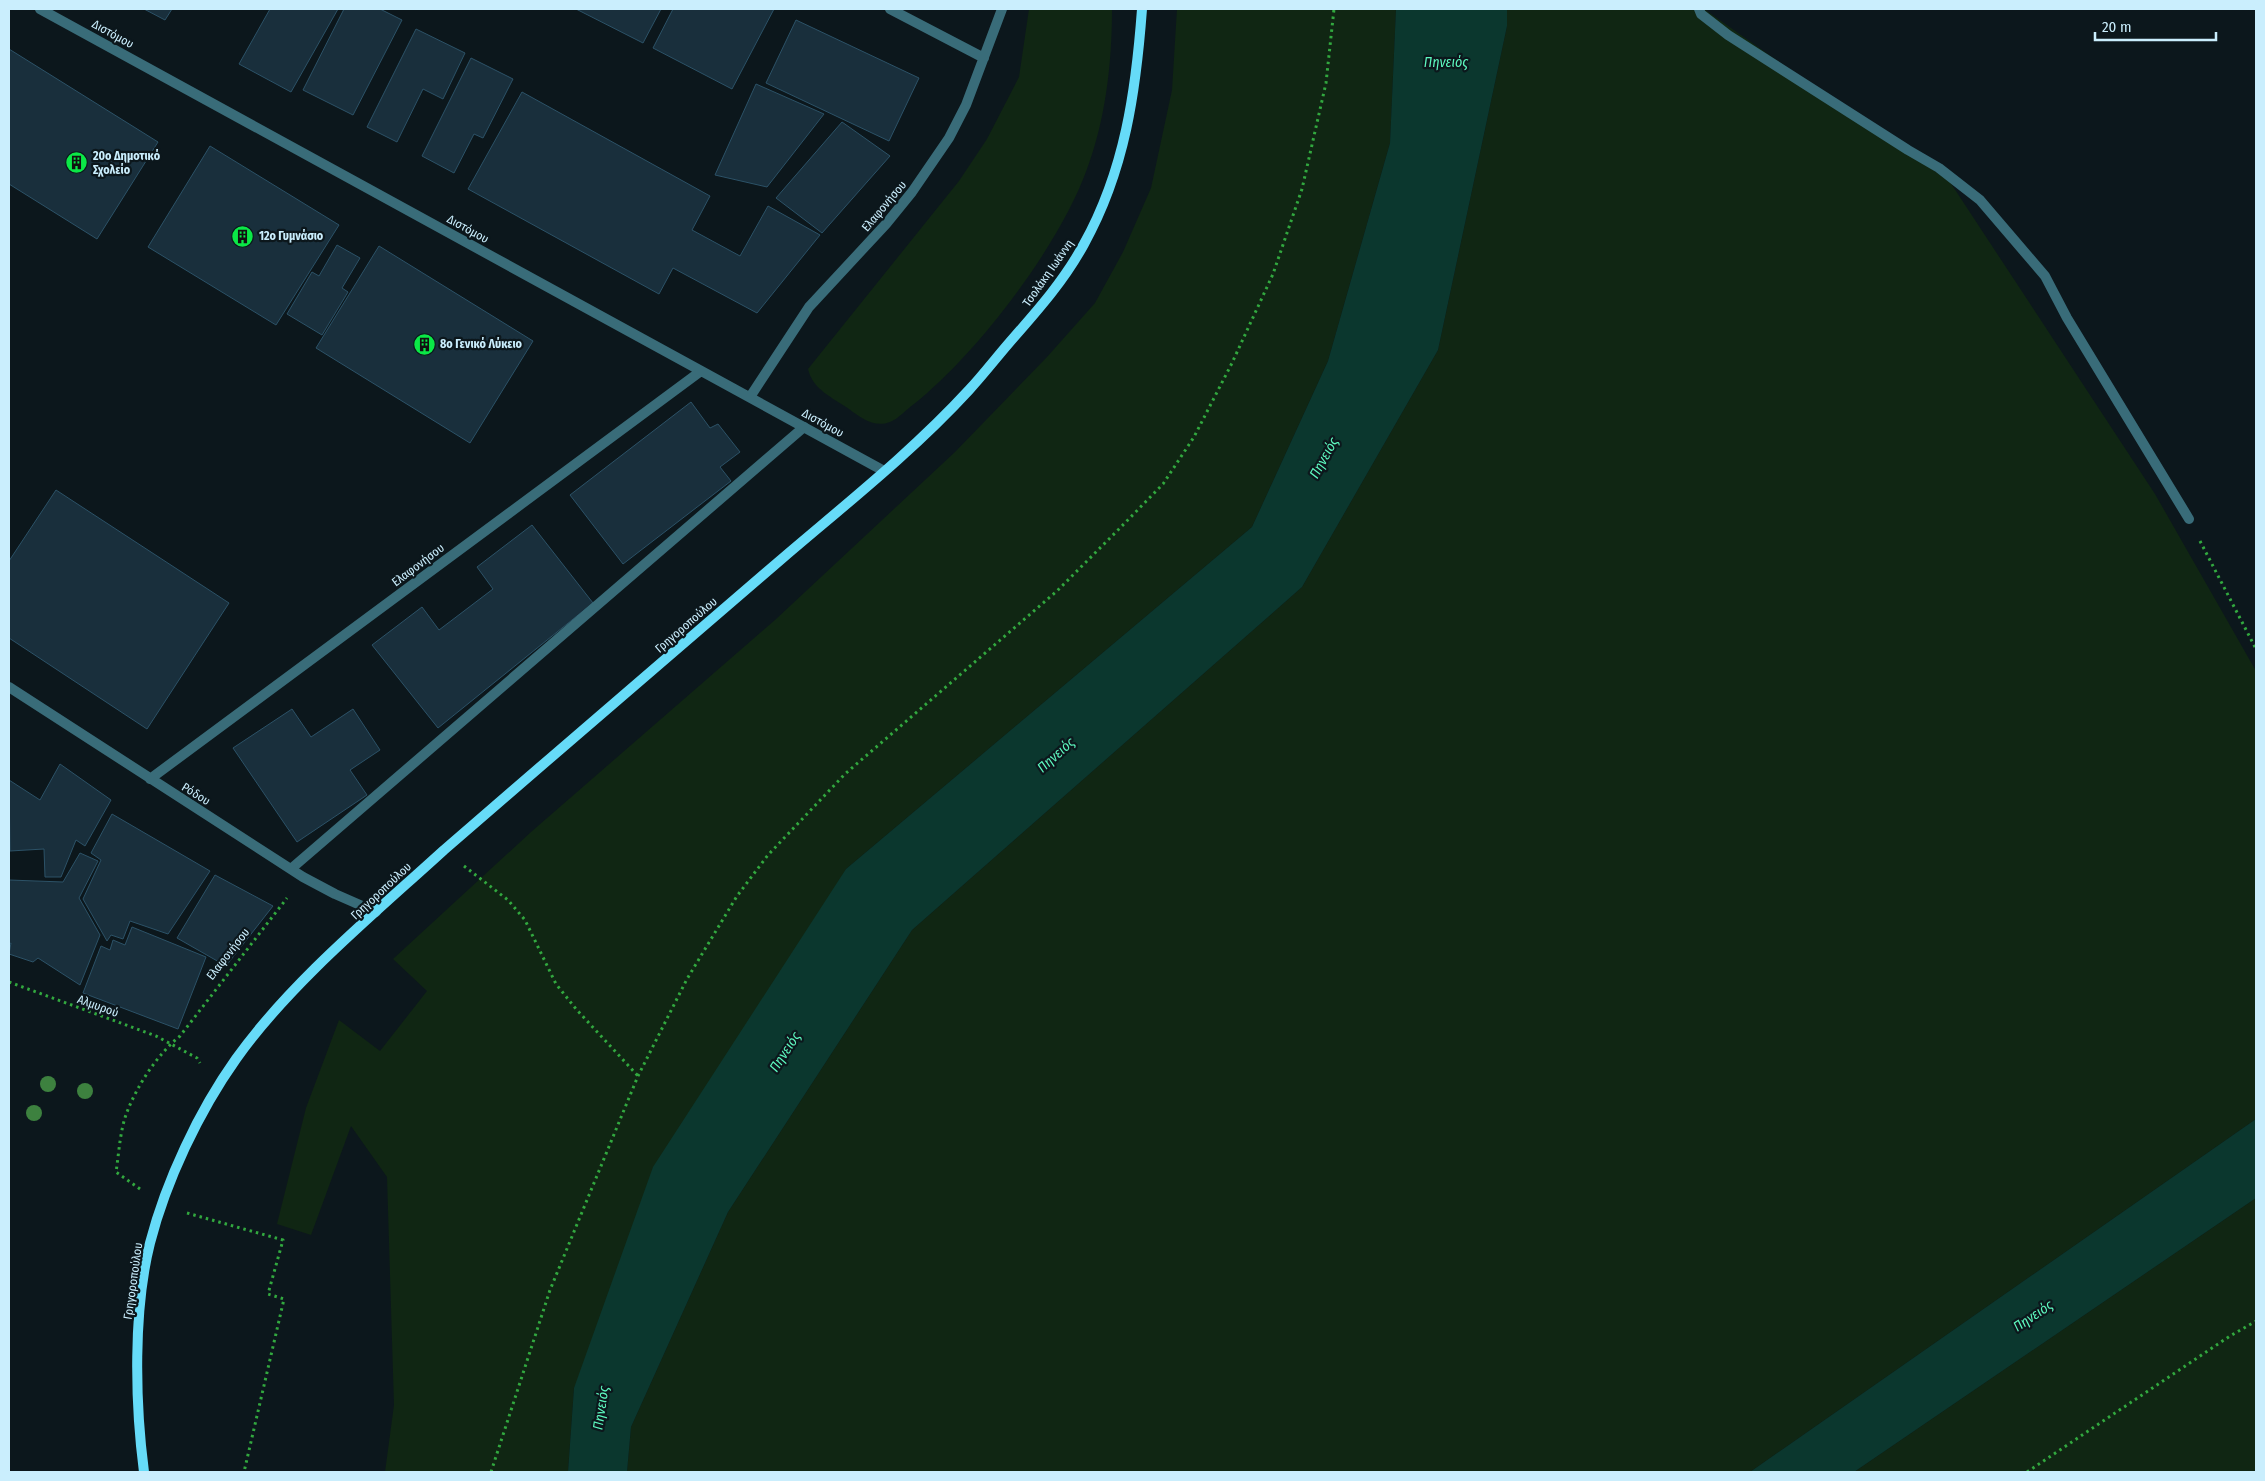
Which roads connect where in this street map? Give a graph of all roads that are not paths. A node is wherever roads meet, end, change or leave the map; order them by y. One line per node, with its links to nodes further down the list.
1 (40, 9): 7 (street, Διστόμου)
2 (890, 9): 6 (street)
3 (1002, 9): 6 (street, Ελαφονήσου)
4 (1142, 9): 10 (street, Τσολάκη Ιωάννη)
5 (1699, 9): 11 (street)
6 (984, 58): 8 (street, Ελαφονήσου)
7 (701, 370): 8 (street, Διστόμου); 13 (street, Ελαφονήσου)
8 (750, 398): 9 (street, Διστόμου)
9 (804, 427): 10 (street, Διστόμου); 14 (street)
10 (884, 471): 15 (street, Γρηγοροπούλου)
11 (2189, 519)
12 (9, 687): 13 (street, Ρόδου)
13 (150, 779): 14 (street, Ρόδου)
14 (292, 868): 15 (street, Ρόδου)
15 (376, 912): 16 (street, Γρηγοροπούλου)
16 (144, 1472)

